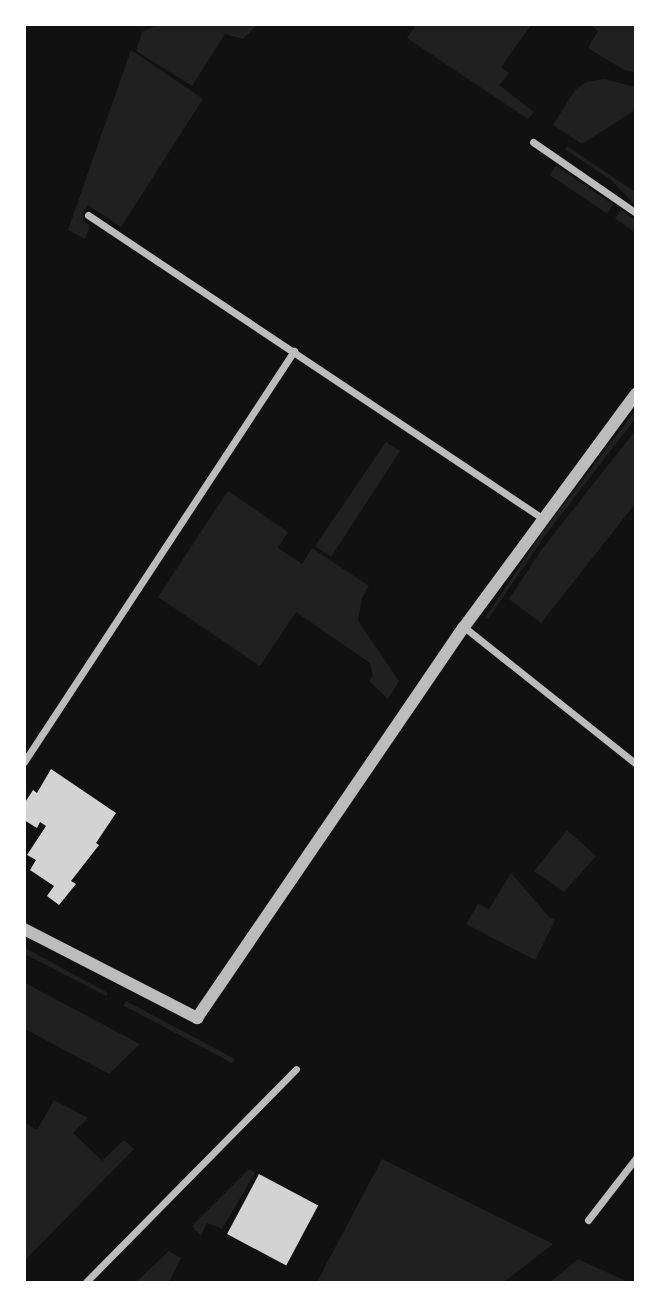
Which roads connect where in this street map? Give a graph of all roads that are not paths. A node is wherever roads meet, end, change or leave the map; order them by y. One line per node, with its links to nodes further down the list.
1 (533, 142): 2 (street)
2 (635, 213)
3 (88, 215): 4 (street)
4 (294, 351): 6 (street); 8 (street)
5 (635, 394): 6 (street)
6 (542, 518): 7 (street)
7 (464, 627): 9 (street); 10 (street)
8 (24, 762)
9 (635, 764)
10 (24, 929)
11 (296, 1069): 14 (street)
12 (635, 1158): 13 (street)
13 (588, 1220)
14 (86, 1283)

